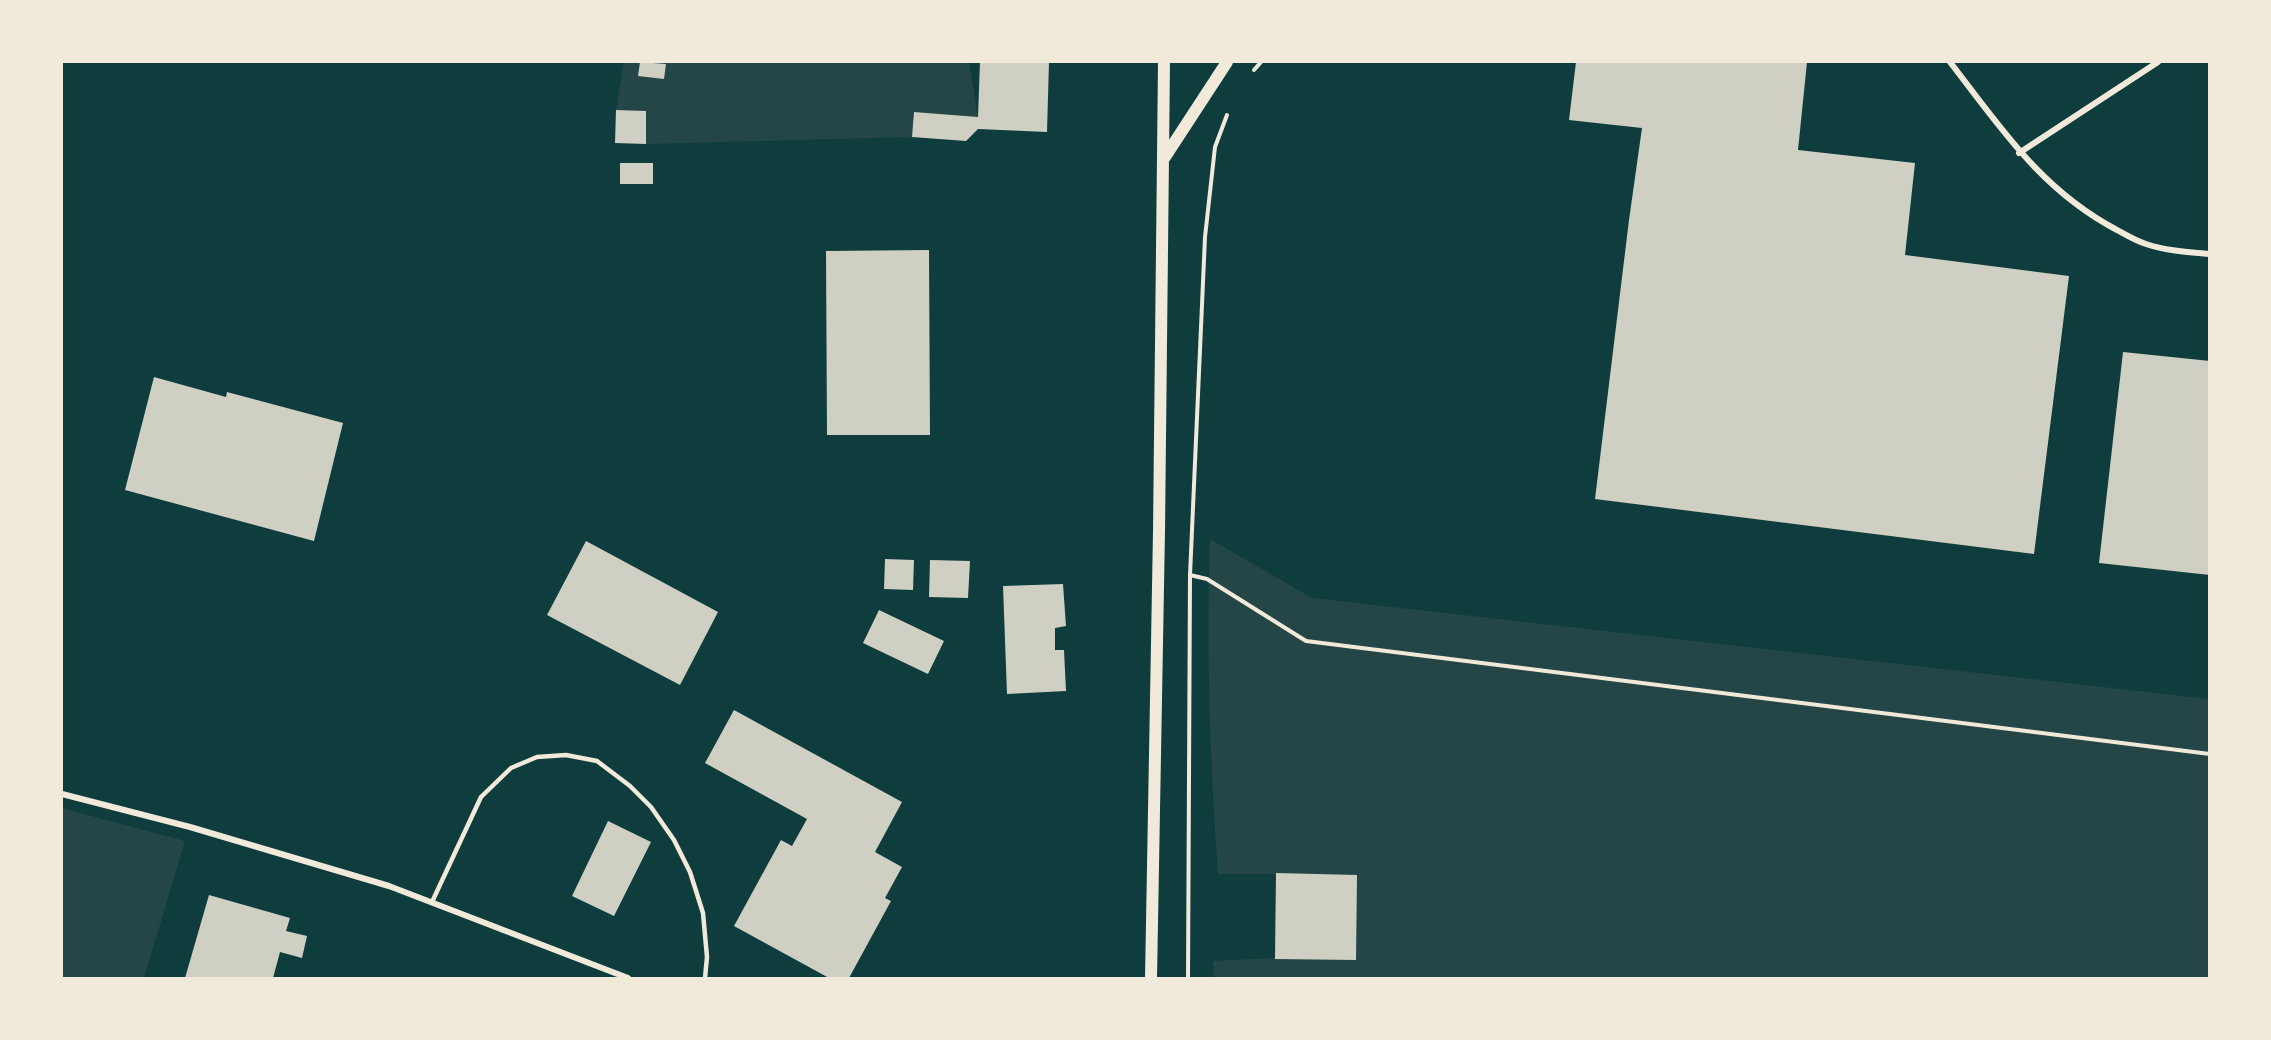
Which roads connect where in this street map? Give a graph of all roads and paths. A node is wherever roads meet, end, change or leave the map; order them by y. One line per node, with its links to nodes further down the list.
1 (1164, 62): 9 (main road)
2 (1227, 62): 9 (main road)
3 (1261, 62): 6 (path)
4 (1950, 62): 8 (street)
5 (2158, 62): 8 (street)
6 (1249, 77)
7 (1228, 112): 11 (path)
8 (2019, 153): 10 (street)
9 (1164, 158): 17 (main road)
10 (2210, 254)
11 (1190, 575): 12 (path); 18 (path)
12 (2210, 754)
13 (62, 794): 14 (street)
14 (432, 902): 15 (street); 16 (lane)
15 (628, 978)
16 (705, 978)
17 (1151, 978)
18 (1188, 978)

